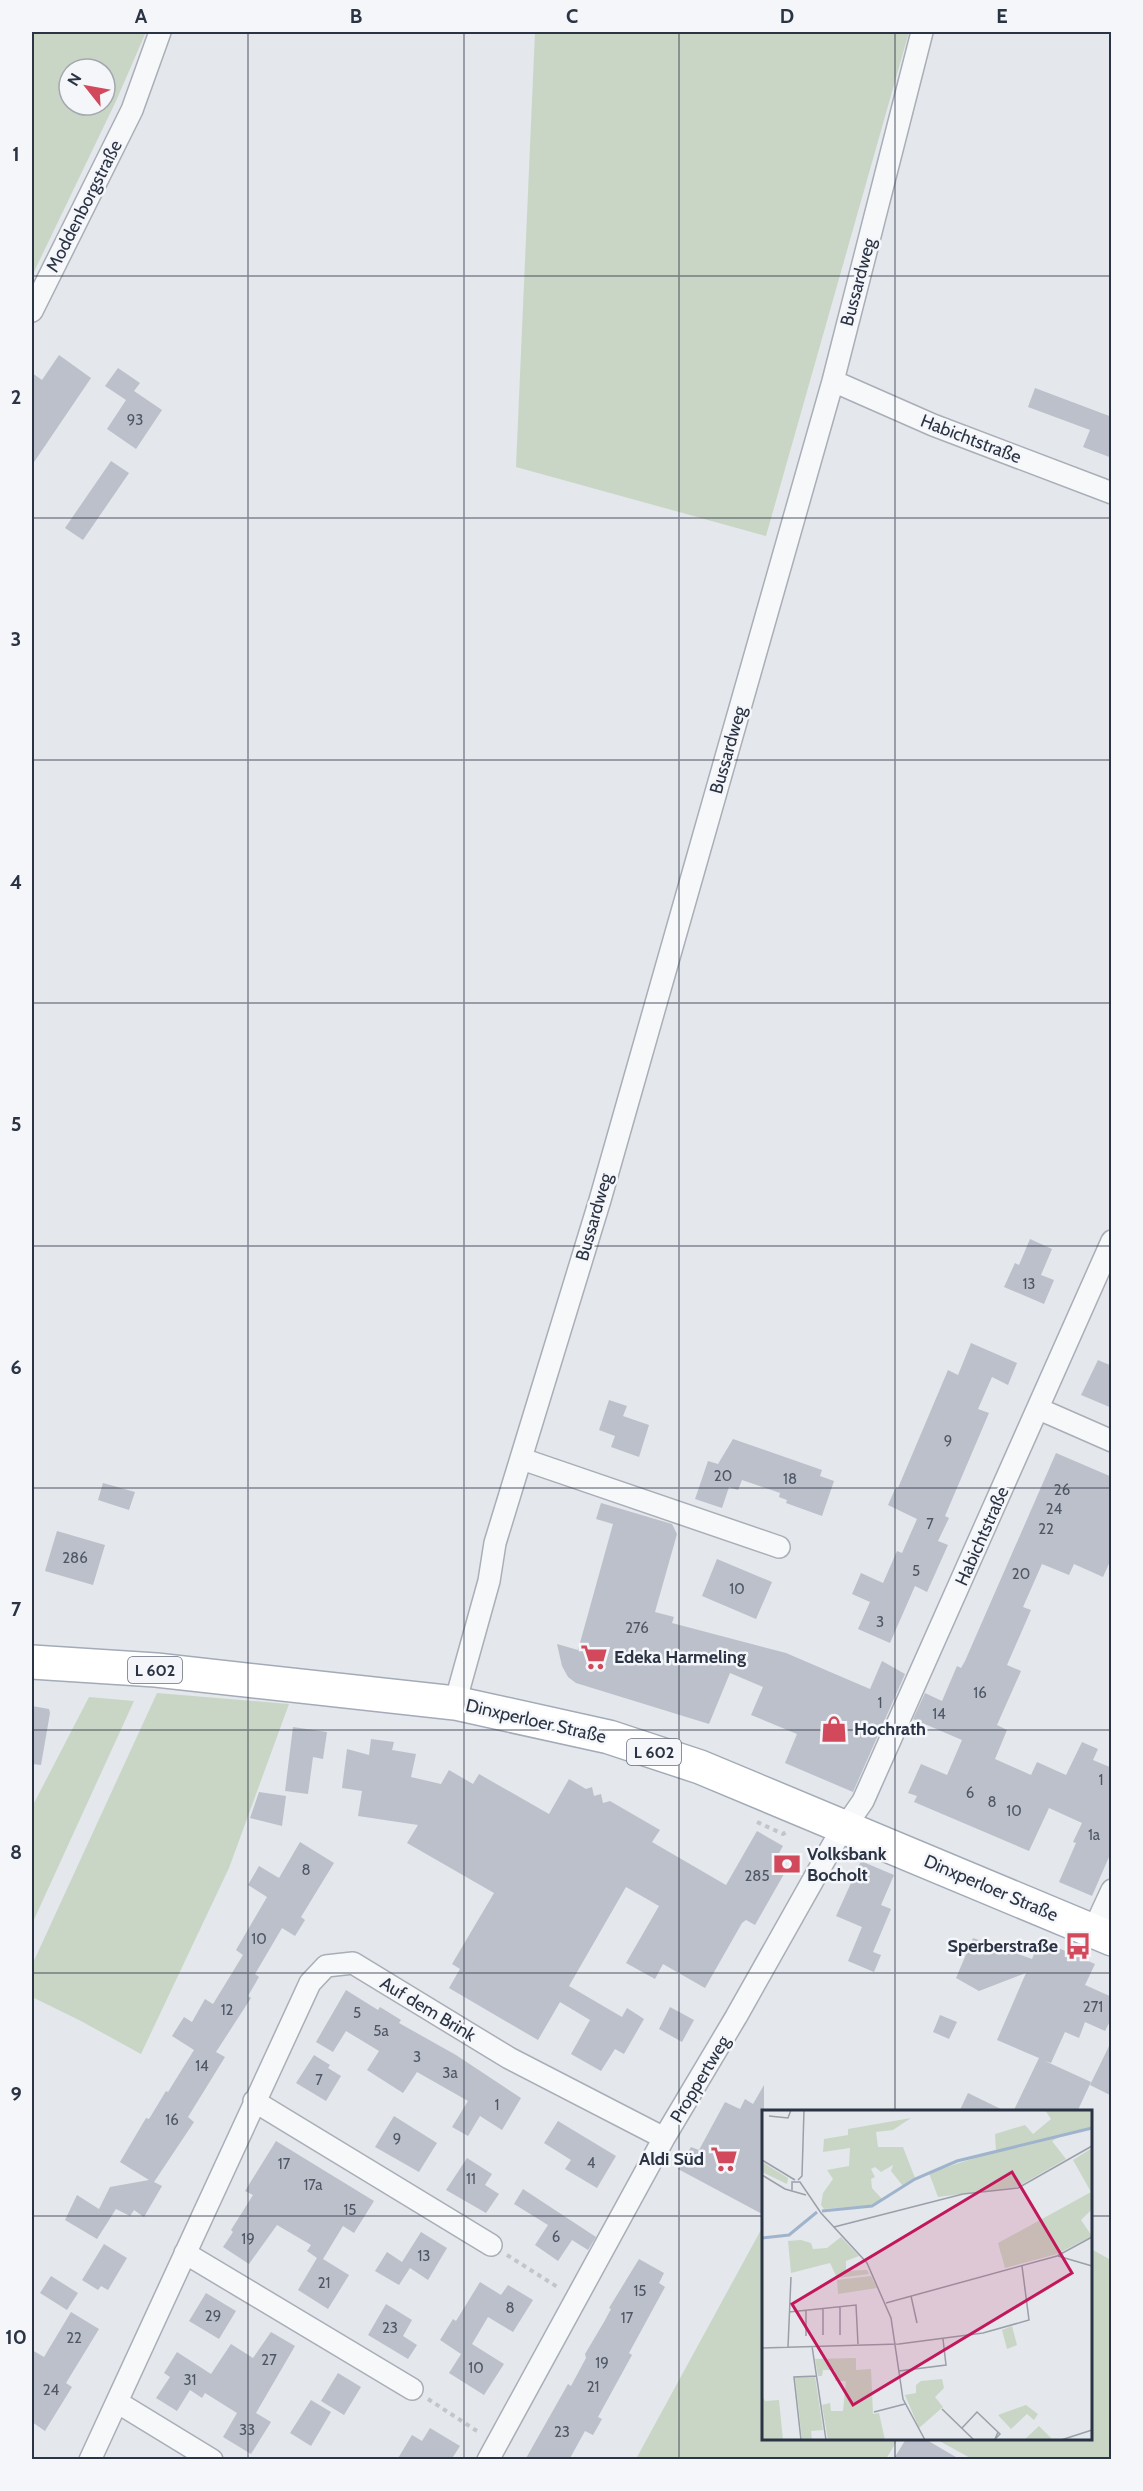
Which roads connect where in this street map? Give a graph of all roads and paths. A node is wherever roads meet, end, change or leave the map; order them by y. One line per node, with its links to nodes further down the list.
1 (160, 32): 3 (street, Moddenborgstraße)
2 (924, 34): 4 (street, Bussardweg)
3 (32, 311)
4 (833, 381): 5 (street, Habichtstraße); 9 (street, Bussardweg)
5 (1112, 493)
6 (1112, 1241): 7 (street, Habichtstraße)
7 (1039, 1409): 8 (street); 14 (street, Habichtstraße)
8 (1112, 1441)
9 (522, 1459): 10 (street); 12 (street, Bussardweg)
10 (779, 1547)
11 (32, 1662): 12 (main road, Dinxperloer Straße / L 602)
12 (455, 1703): 14 (main road, Dinxperloer Straße / L 602)
13 (751, 1820): 15 (path)
14 (845, 1826): 17 (main road, Dinxperloer Straße / L 602); 19 (street, Proppertweg)
15 (790, 1830)
16 (1112, 1890): 17 (street)
17 (1102, 1935)
18 (254, 2101): 19 (street, Auf dem Brink); 20 (street); 21 (street, Auf dem Brink)
19 (664, 2138): 22 (street, Proppertweg)
20 (491, 2246): 22 (path)
21 (185, 2253): 23 (street); 24 (street, Auf dem Brink)
22 (576, 2299): 25 (street, Proppertweg)
23 (412, 2389): 25 (path)
24 (117, 2402): 26 (street, Auf dem Brink); 27 (street)
25 (492, 2452)
26 (90, 2460)
27 (212, 2460)

